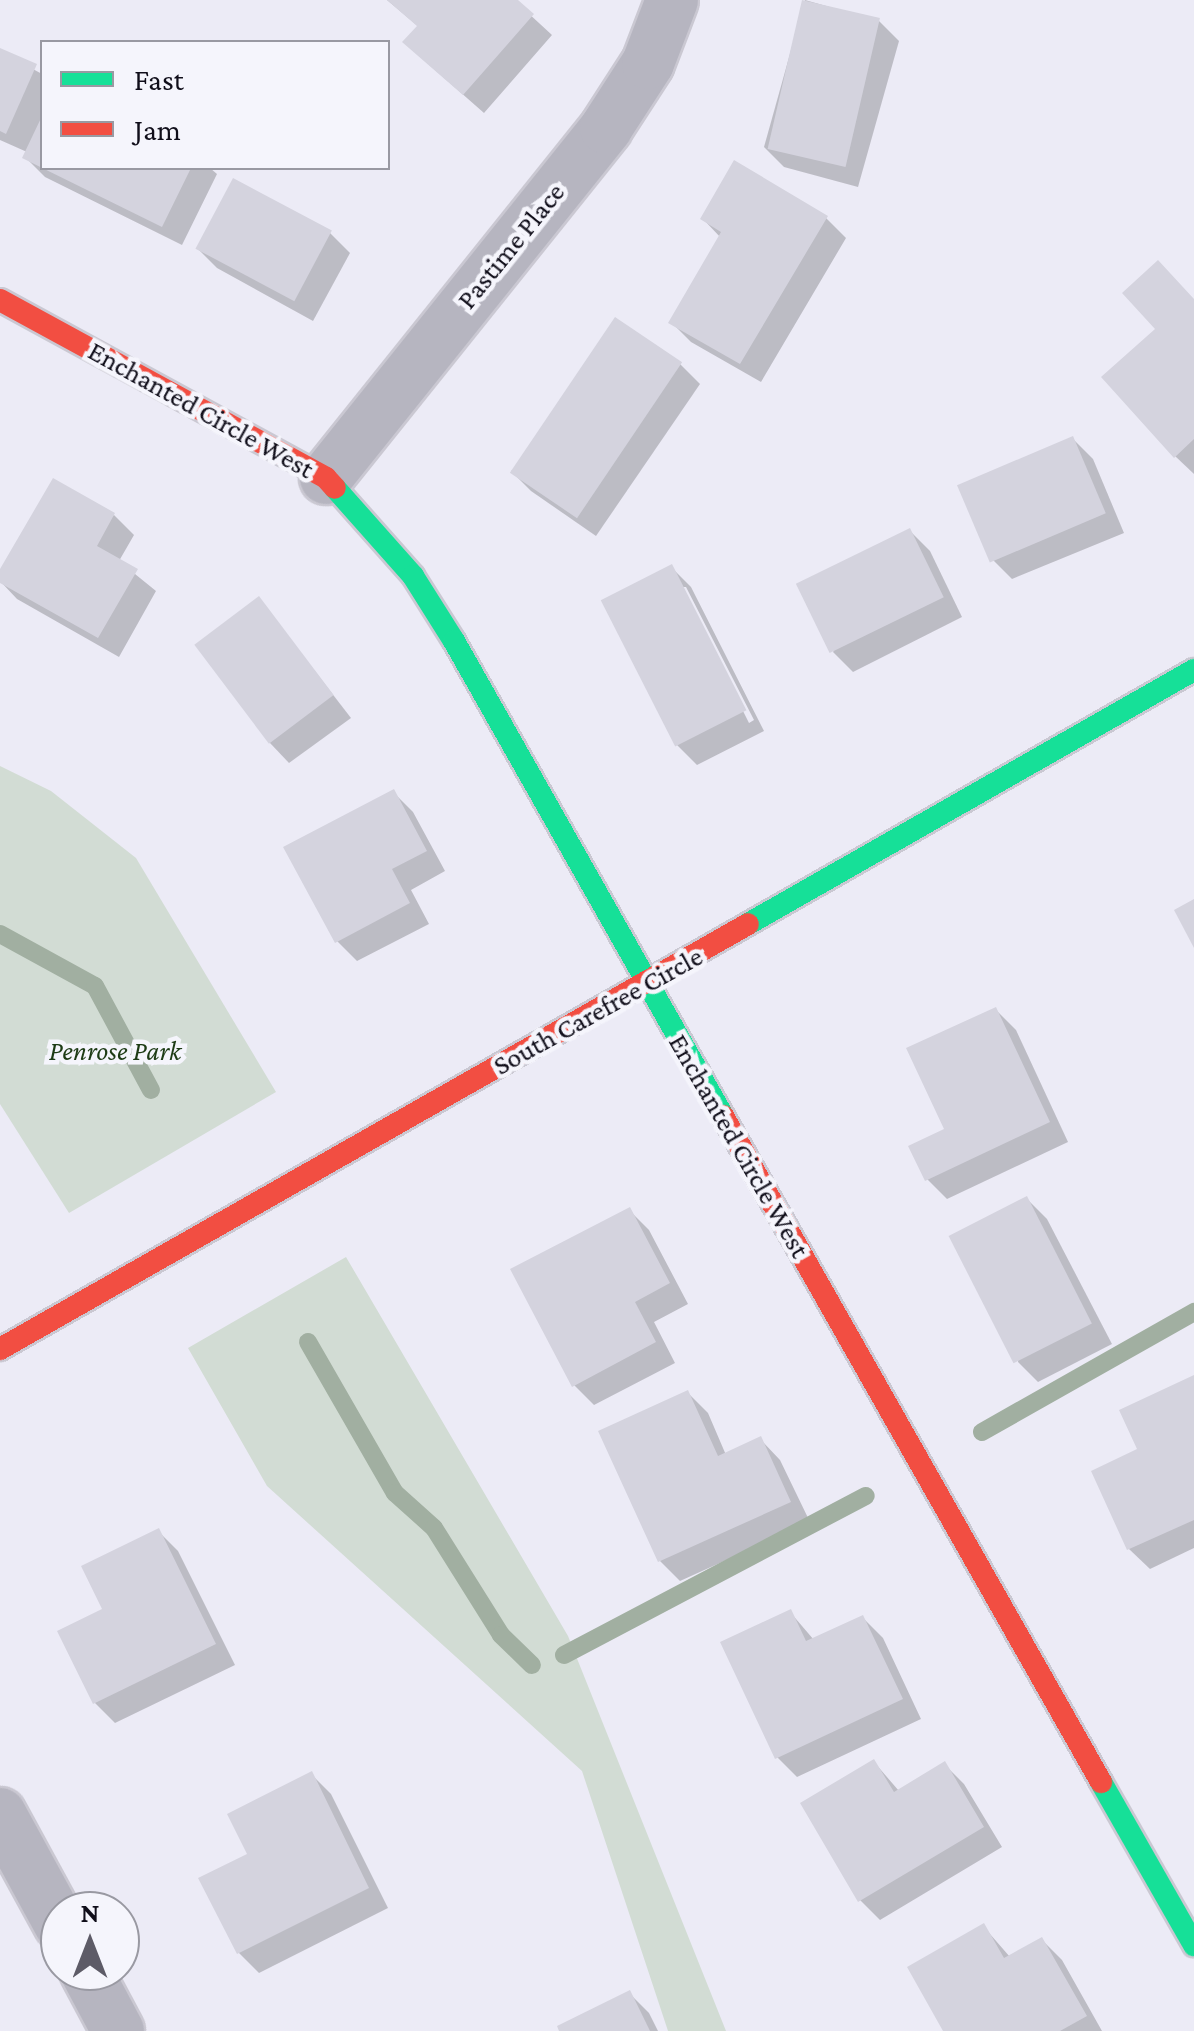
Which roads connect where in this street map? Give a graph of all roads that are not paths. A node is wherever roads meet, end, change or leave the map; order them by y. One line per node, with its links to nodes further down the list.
1 (672, 0): 3 (street, Pastime Place)
2 (0, 300): 3 (street, Enchanted Circle West)
3 (326, 478): 5 (street, Enchanted Circle West)
4 (1194, 670): 5 (street, South Carefree Circle)
5 (648, 984): 6 (street, South Carefree Circle); 9 (street, Enchanted Circle West)
6 (0, 1349)
7 (0, 1814): 8 (street)
8 (42, 1891)
9 (1194, 1945)
10 (97, 1991): 11 (street)
11 (118, 2031)

